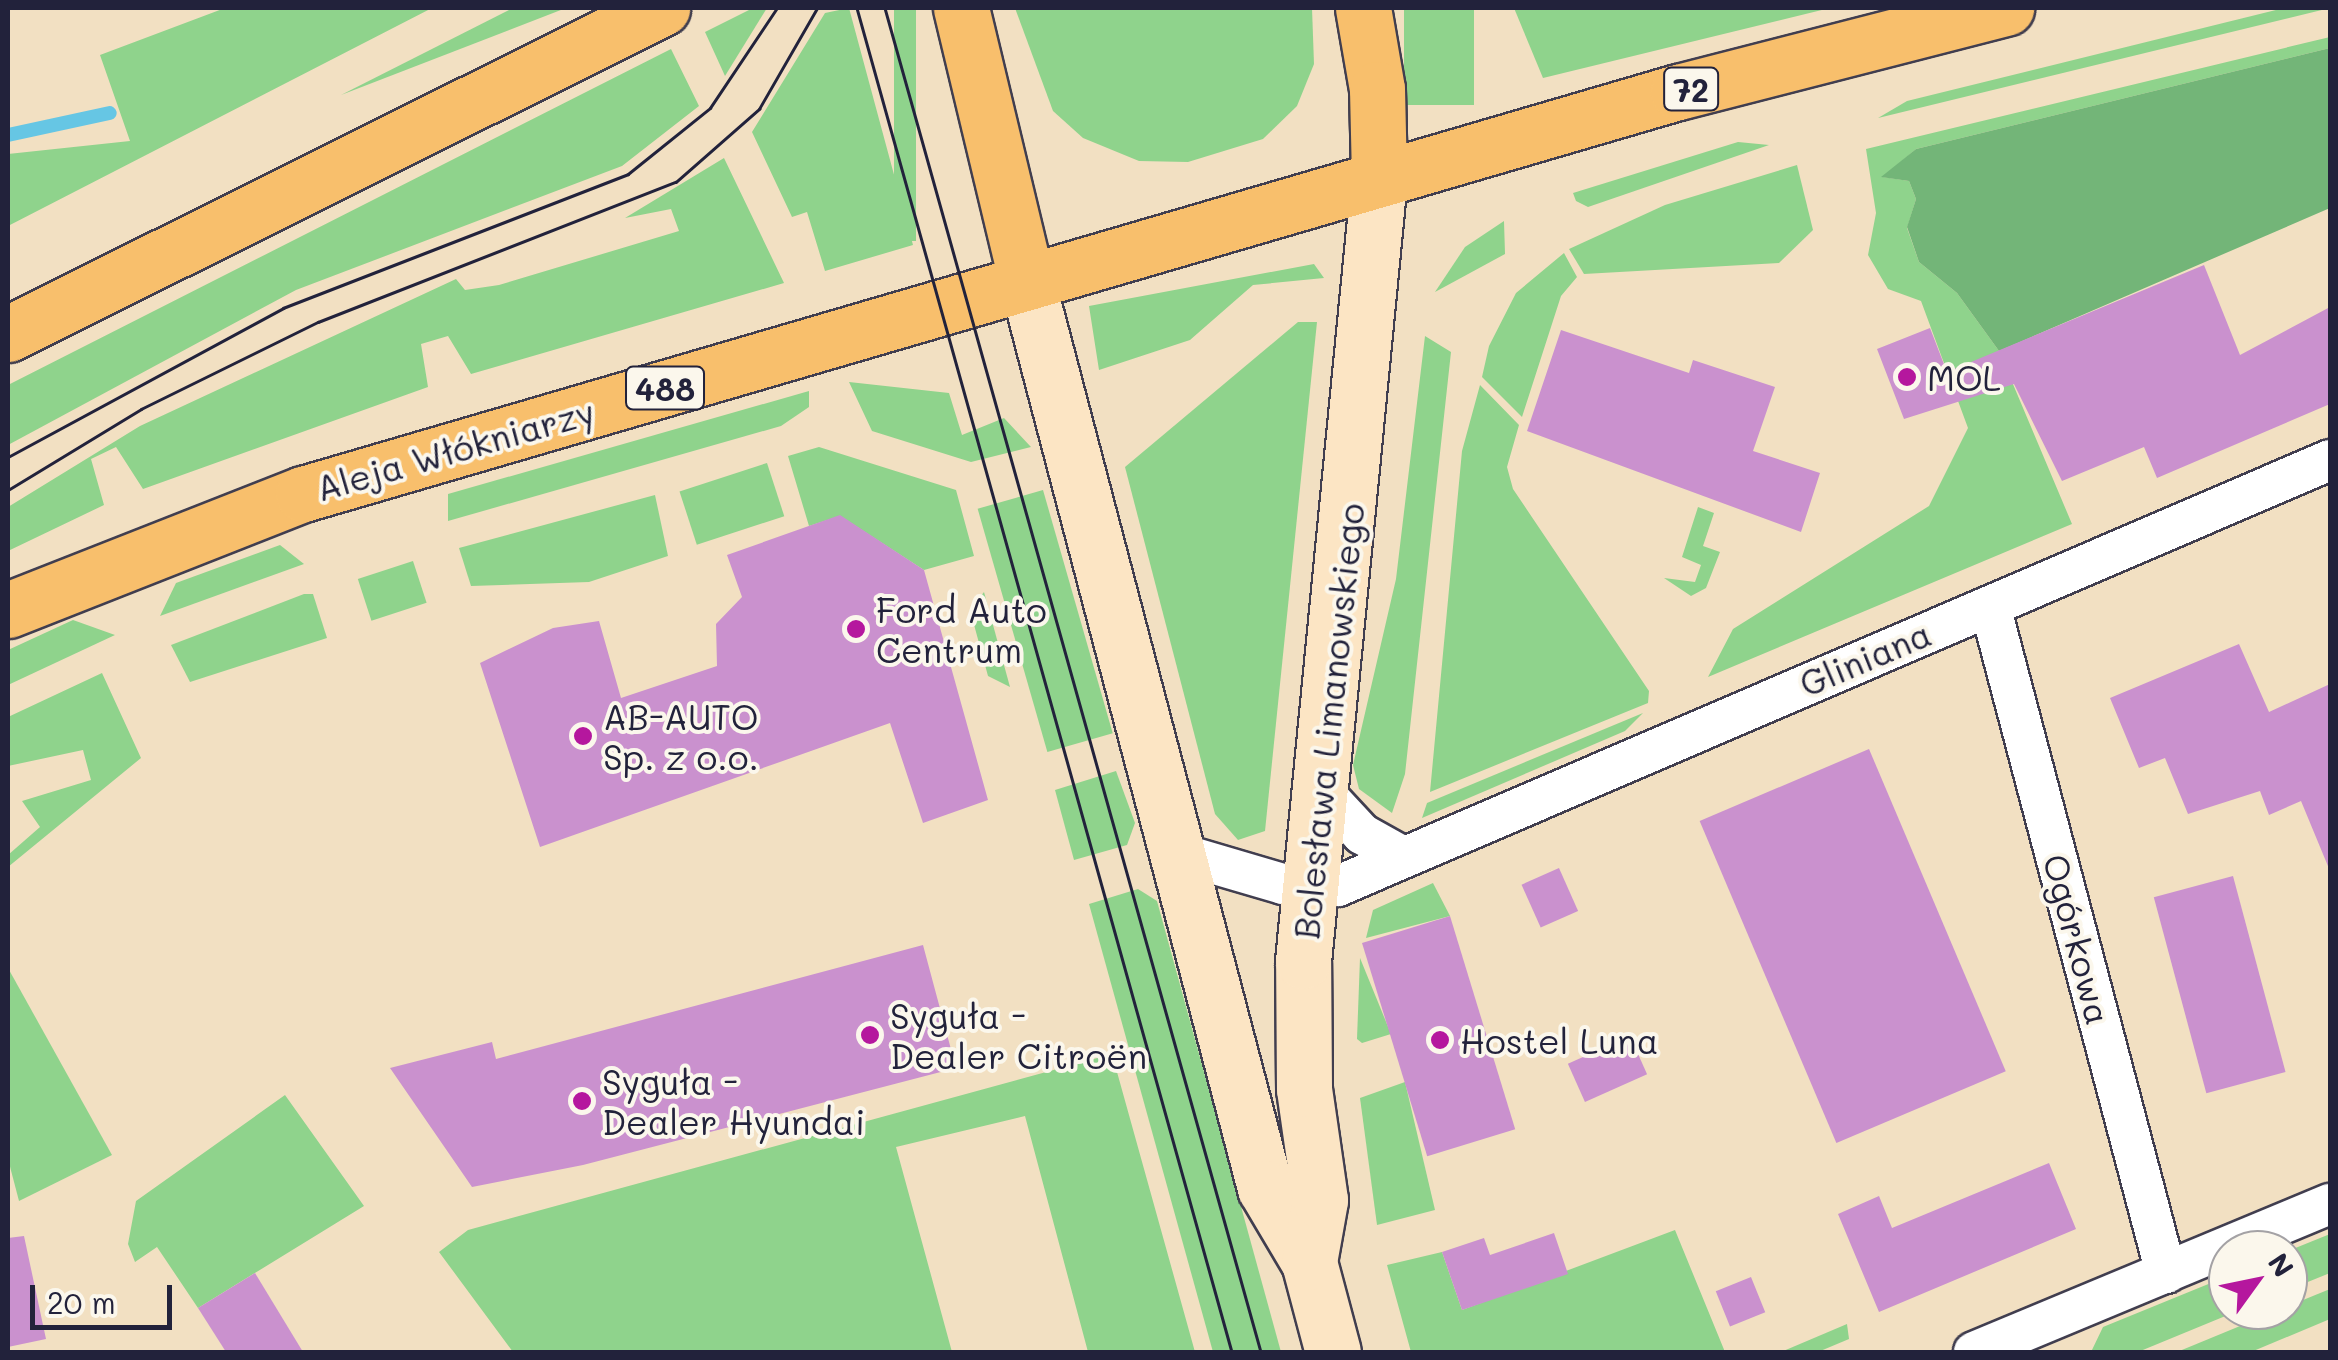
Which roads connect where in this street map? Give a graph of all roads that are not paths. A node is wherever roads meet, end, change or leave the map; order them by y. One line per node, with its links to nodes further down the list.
1 (662, 8): 7 (main road)
2 (961, 8): 6 (main road)
3 (1363, 8): 5 (main road)
4 (2006, 8): 5 (main road, 72)
5 (1378, 179): 6 (main road, 72); 11 (street, Bolesława Limanowskiego)
6 (1027, 282): 10 (main road, Aleja Włókniarzy / 488); 12 (street, Bolesława Limanowskiego)
7 (8, 334)
8 (2330, 460): 9 (street, Gliniana)
9 (1990, 606): 13 (street, Gliniana); 17 (street, Ogórkowa)
10 (8, 610)
11 (1320, 789): 13 (street); 14 (street, Bolesława Limanowskiego)
12 (1174, 852): 14 (street, Gliniana); 16 (street, Bolesława Limanowskiego)
13 (1398, 854): 14 (street, Gliniana)
14 (1310, 888): 16 (street, Bolesława Limanowskiego)
15 (2330, 1204): 17 (street)
16 (1309, 1262): 18 (street, Bolesława Limanowskiego)
17 (2166, 1273): 19 (street)
18 (1333, 1352)
19 (1974, 1352)

